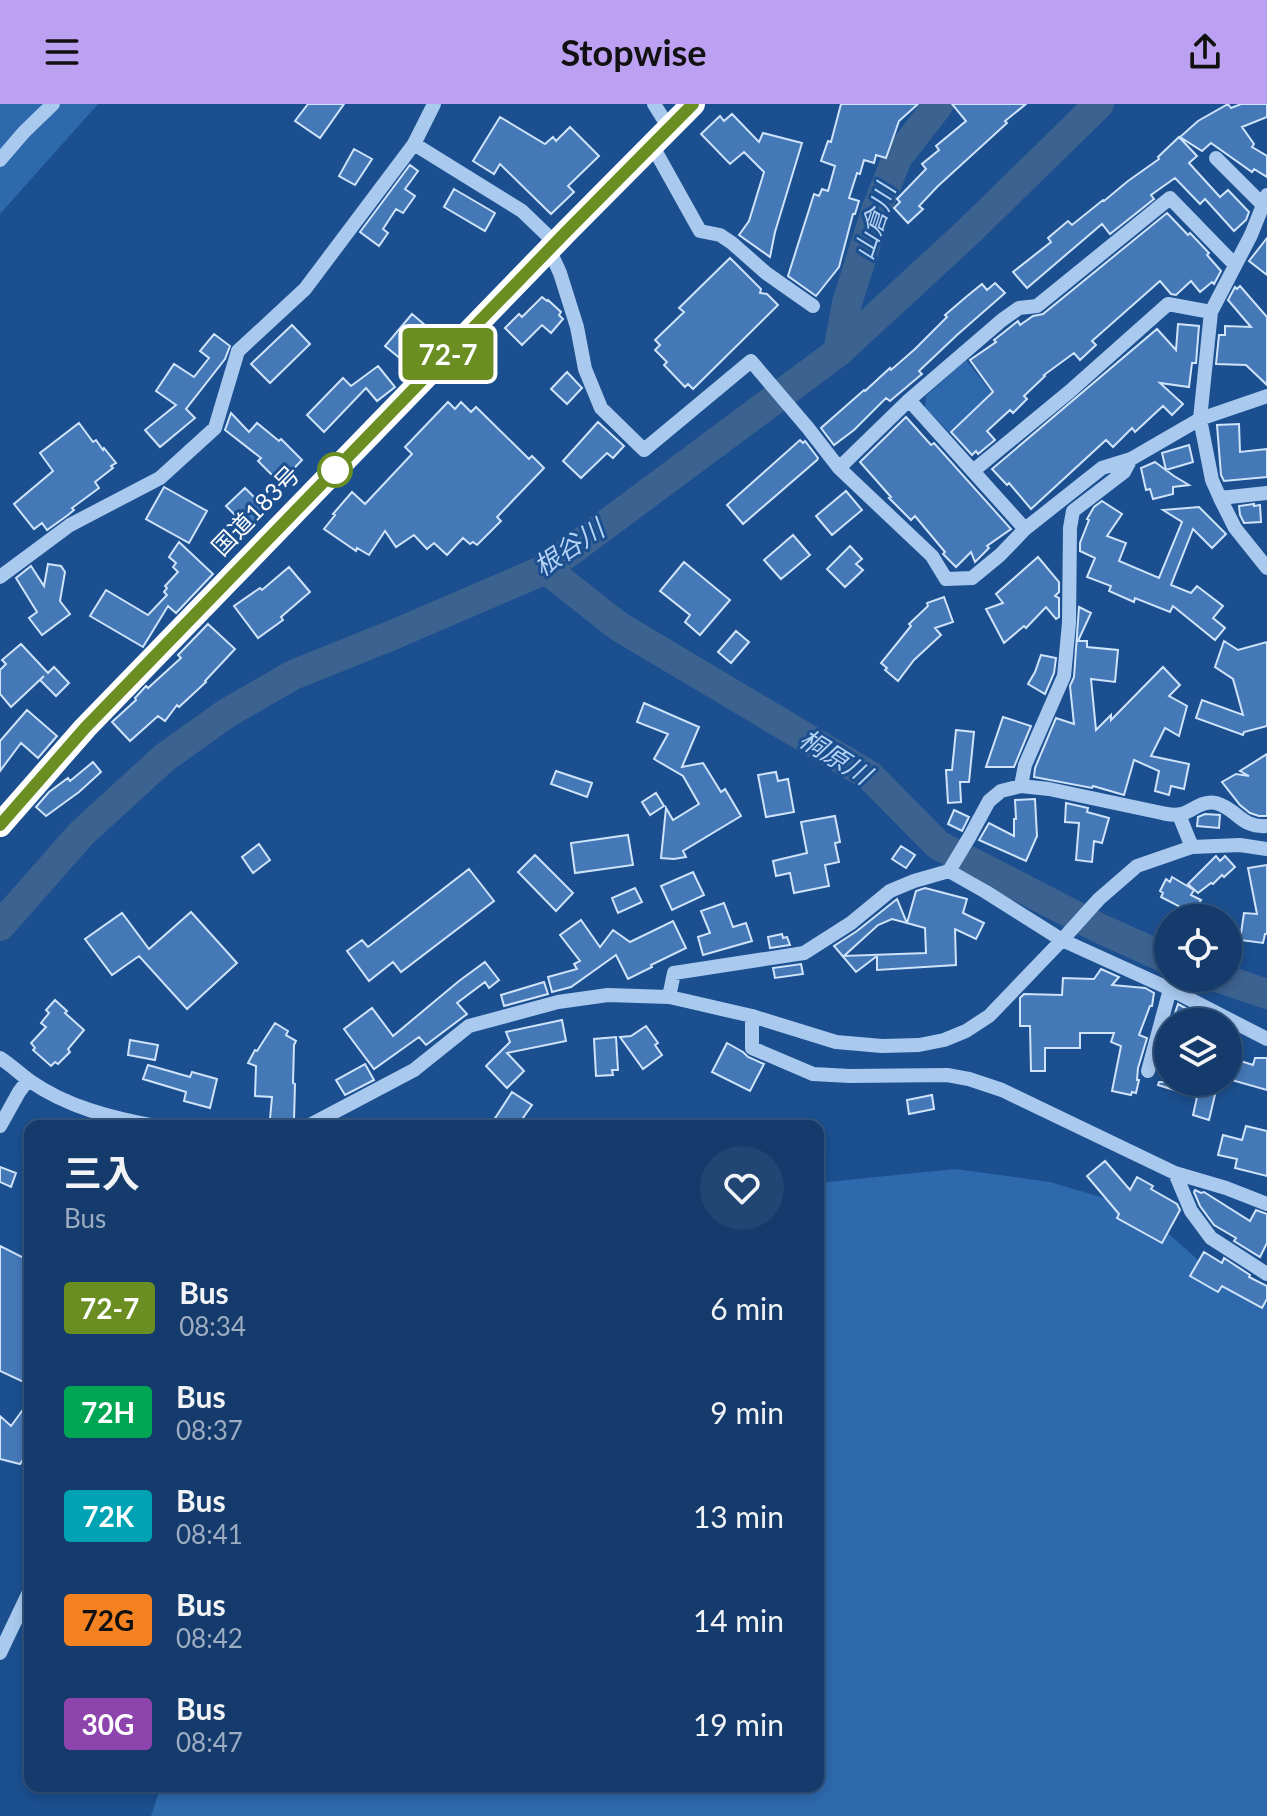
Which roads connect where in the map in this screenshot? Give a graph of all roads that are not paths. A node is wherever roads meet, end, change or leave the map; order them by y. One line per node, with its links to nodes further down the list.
1 (53, 104): 8 (street)
2 (434, 104): 6 (street)
3 (654, 104): 5 (street)
4 (693, 104): 5 (highway, 国道183号)
5 (660, 136): 10 (highway, 国道183号); 12 (street)
6 (414, 144): 10 (street); 24 (street)
7 (1216, 158): 9 (street)
8 (0, 160)
9 (1265, 199): 11 (street)
10 (549, 249): 18 (street); 27 (highway, 国道183号)
11 (1235, 265): 13 (street); 15 (street)
12 (813, 306)
13 (1211, 312): 16 (street); 19 (street)
14 (1267, 396): 16 (street)
15 (909, 400): 18 (street); 19 (street)
16 (1200, 419): 17 (street); 21 (street)
17 (1131, 459): 22 (street); 25 (street)
18 (839, 468): 22 (street)
19 (973, 471): 22 (street)
20 (1267, 493): 21 (street)
21 (1220, 498): 23 (street)
22 (1025, 529)
23 (1267, 568)
24 (0, 577)
25 (1021, 786): 26 (street); 31 (street)
26 (1179, 815): 28 (street); 29 (street)
27 (0, 825)
28 (1267, 826)
29 (1192, 847): 30 (street); 32 (street)
30 (1267, 849)
31 (950, 869): 32 (street); 36 (street)
32 (1065, 937): 33 (street); 37 (street)
33 (1154, 981)
34 (1169, 992): 40 (street)
35 (1176, 992): 38 (street)
36 (669, 997): 37 (street); 43 (street)
37 (752, 1016): 45 (street)
38 (1267, 1039)
39 (0, 1058): 41 (street)
40 (1148, 1071)
41 (28, 1080): 42 (street); 44 (street)
42 (125, 1120)
43 (319, 1120)
44 (0, 1126)
45 (1175, 1173): 46 (street); 47 (street)
46 (1267, 1204)
47 (1267, 1274)
48 (24, 1603): 49 (street)
49 (0, 1653)

